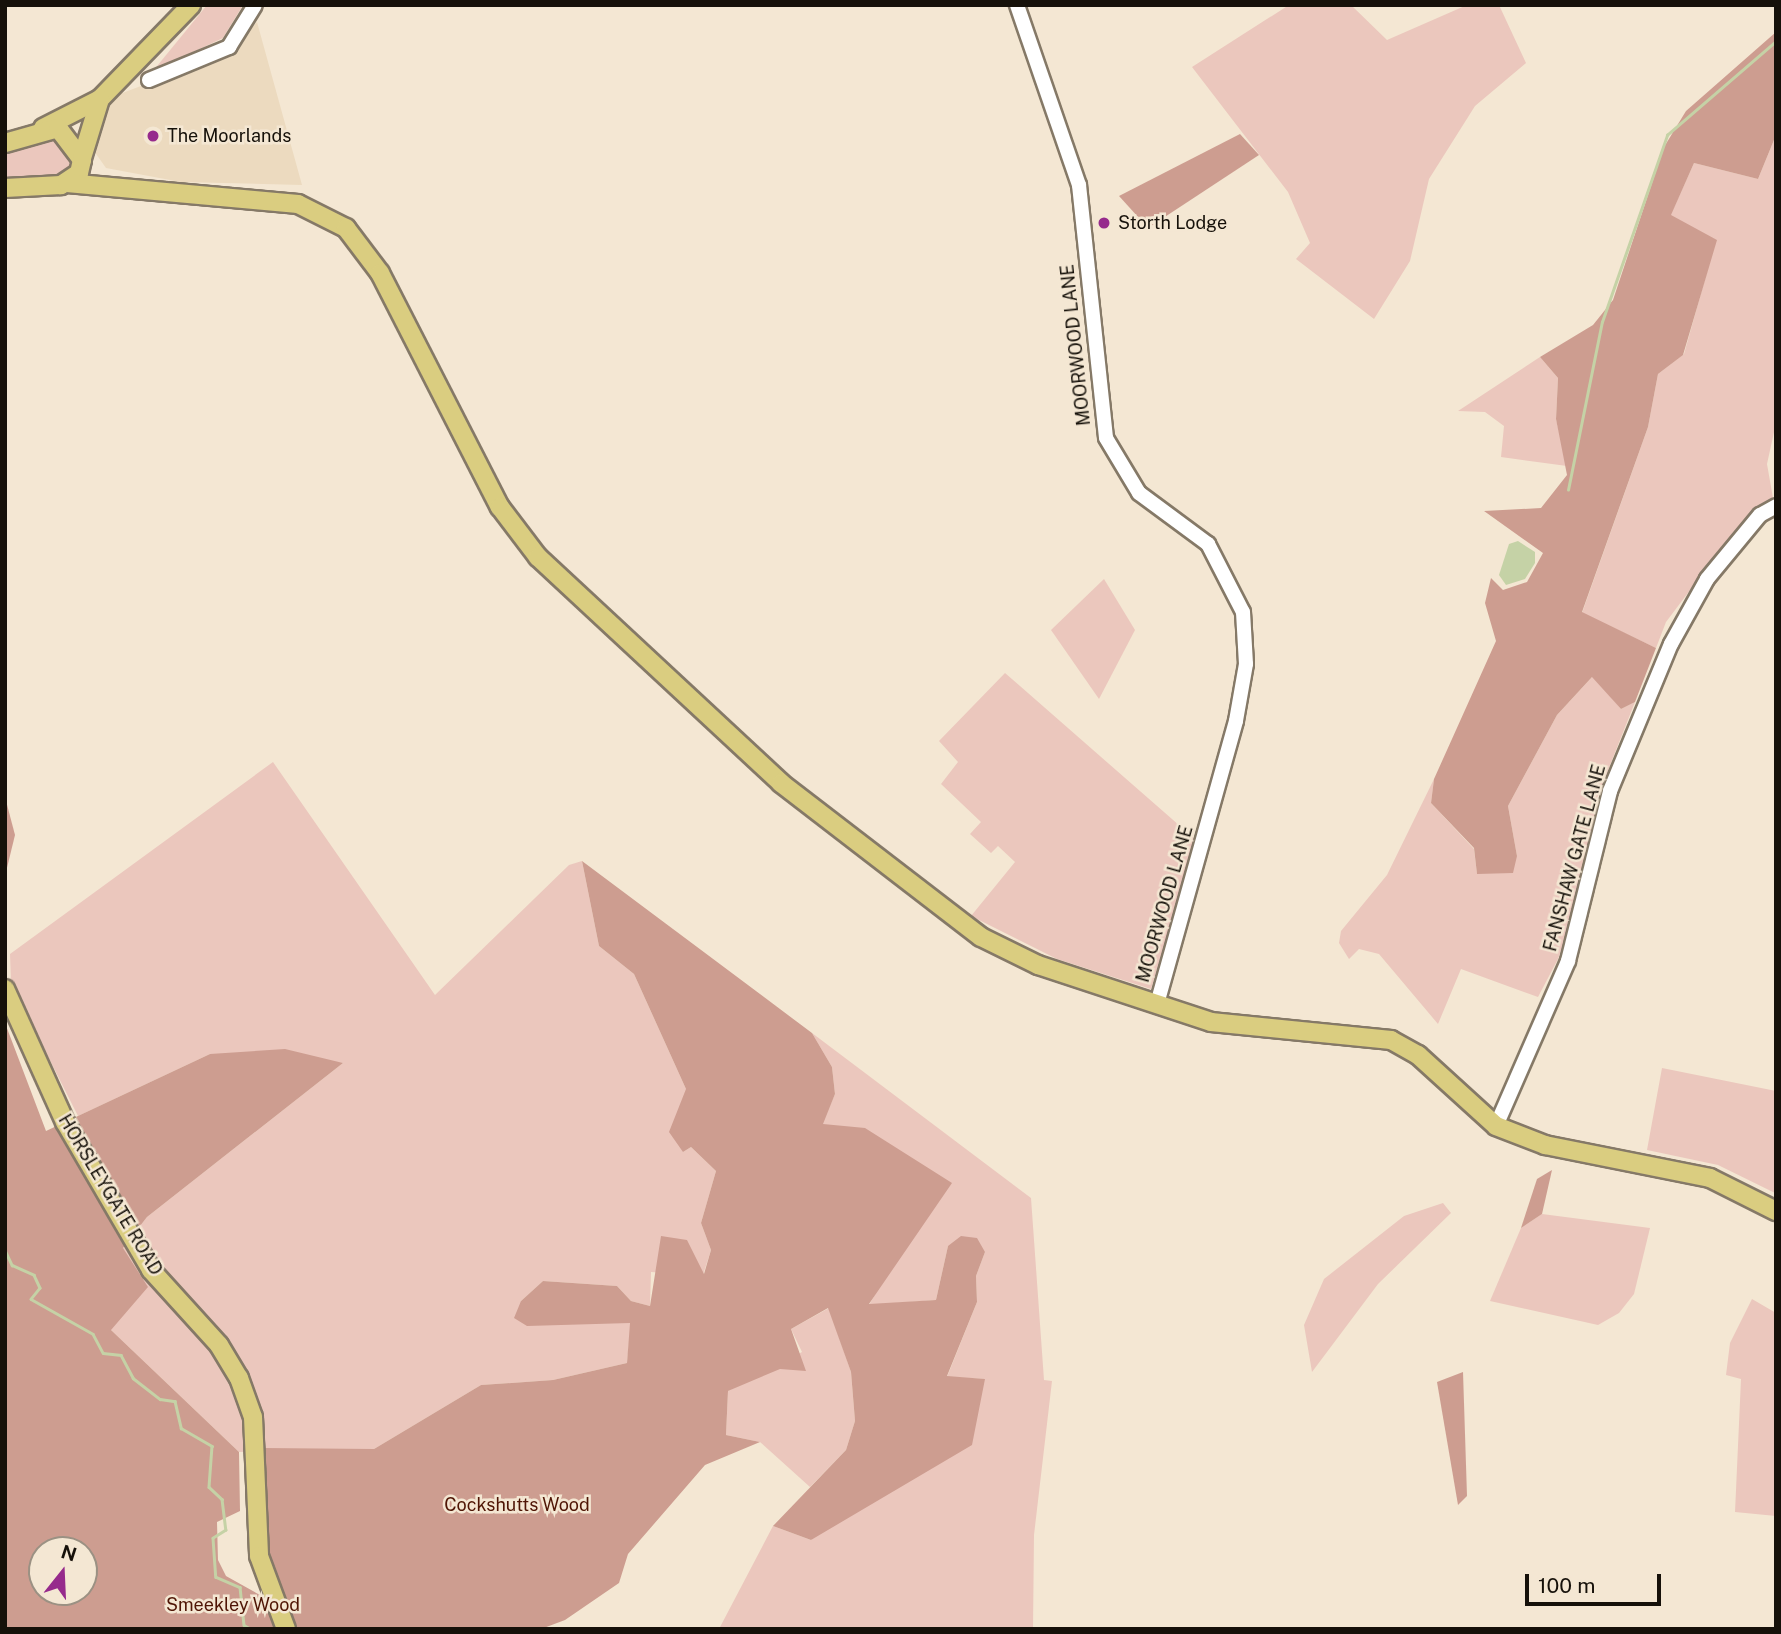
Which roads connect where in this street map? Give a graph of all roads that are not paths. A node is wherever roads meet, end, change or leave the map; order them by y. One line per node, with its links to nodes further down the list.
1 (191, 5): 5 (main road)
2 (255, 5): 4 (street)
3 (1017, 5): 14 (street, MOORWOOD LANE)
4 (149, 80)
5 (100, 99): 6 (main road); 8 (main road)
6 (43, 128): 7 (main road); 8 (main road)
7 (5, 143)
8 (82, 159): 9 (main road); 10 (main road)
9 (67, 183): 10 (main road); 11 (main road)
10 (112, 186): 14 (main road)
11 (5, 188)
12 (1776, 506): 15 (street, FANSHAW GATE LANE)
13 (5, 989): 17 (main road, HORSLEYGATE ROAD)
14 (1157, 1003): 15 (main road)
15 (1496, 1126): 16 (main road)
16 (1776, 1211)
17 (286, 1629)

